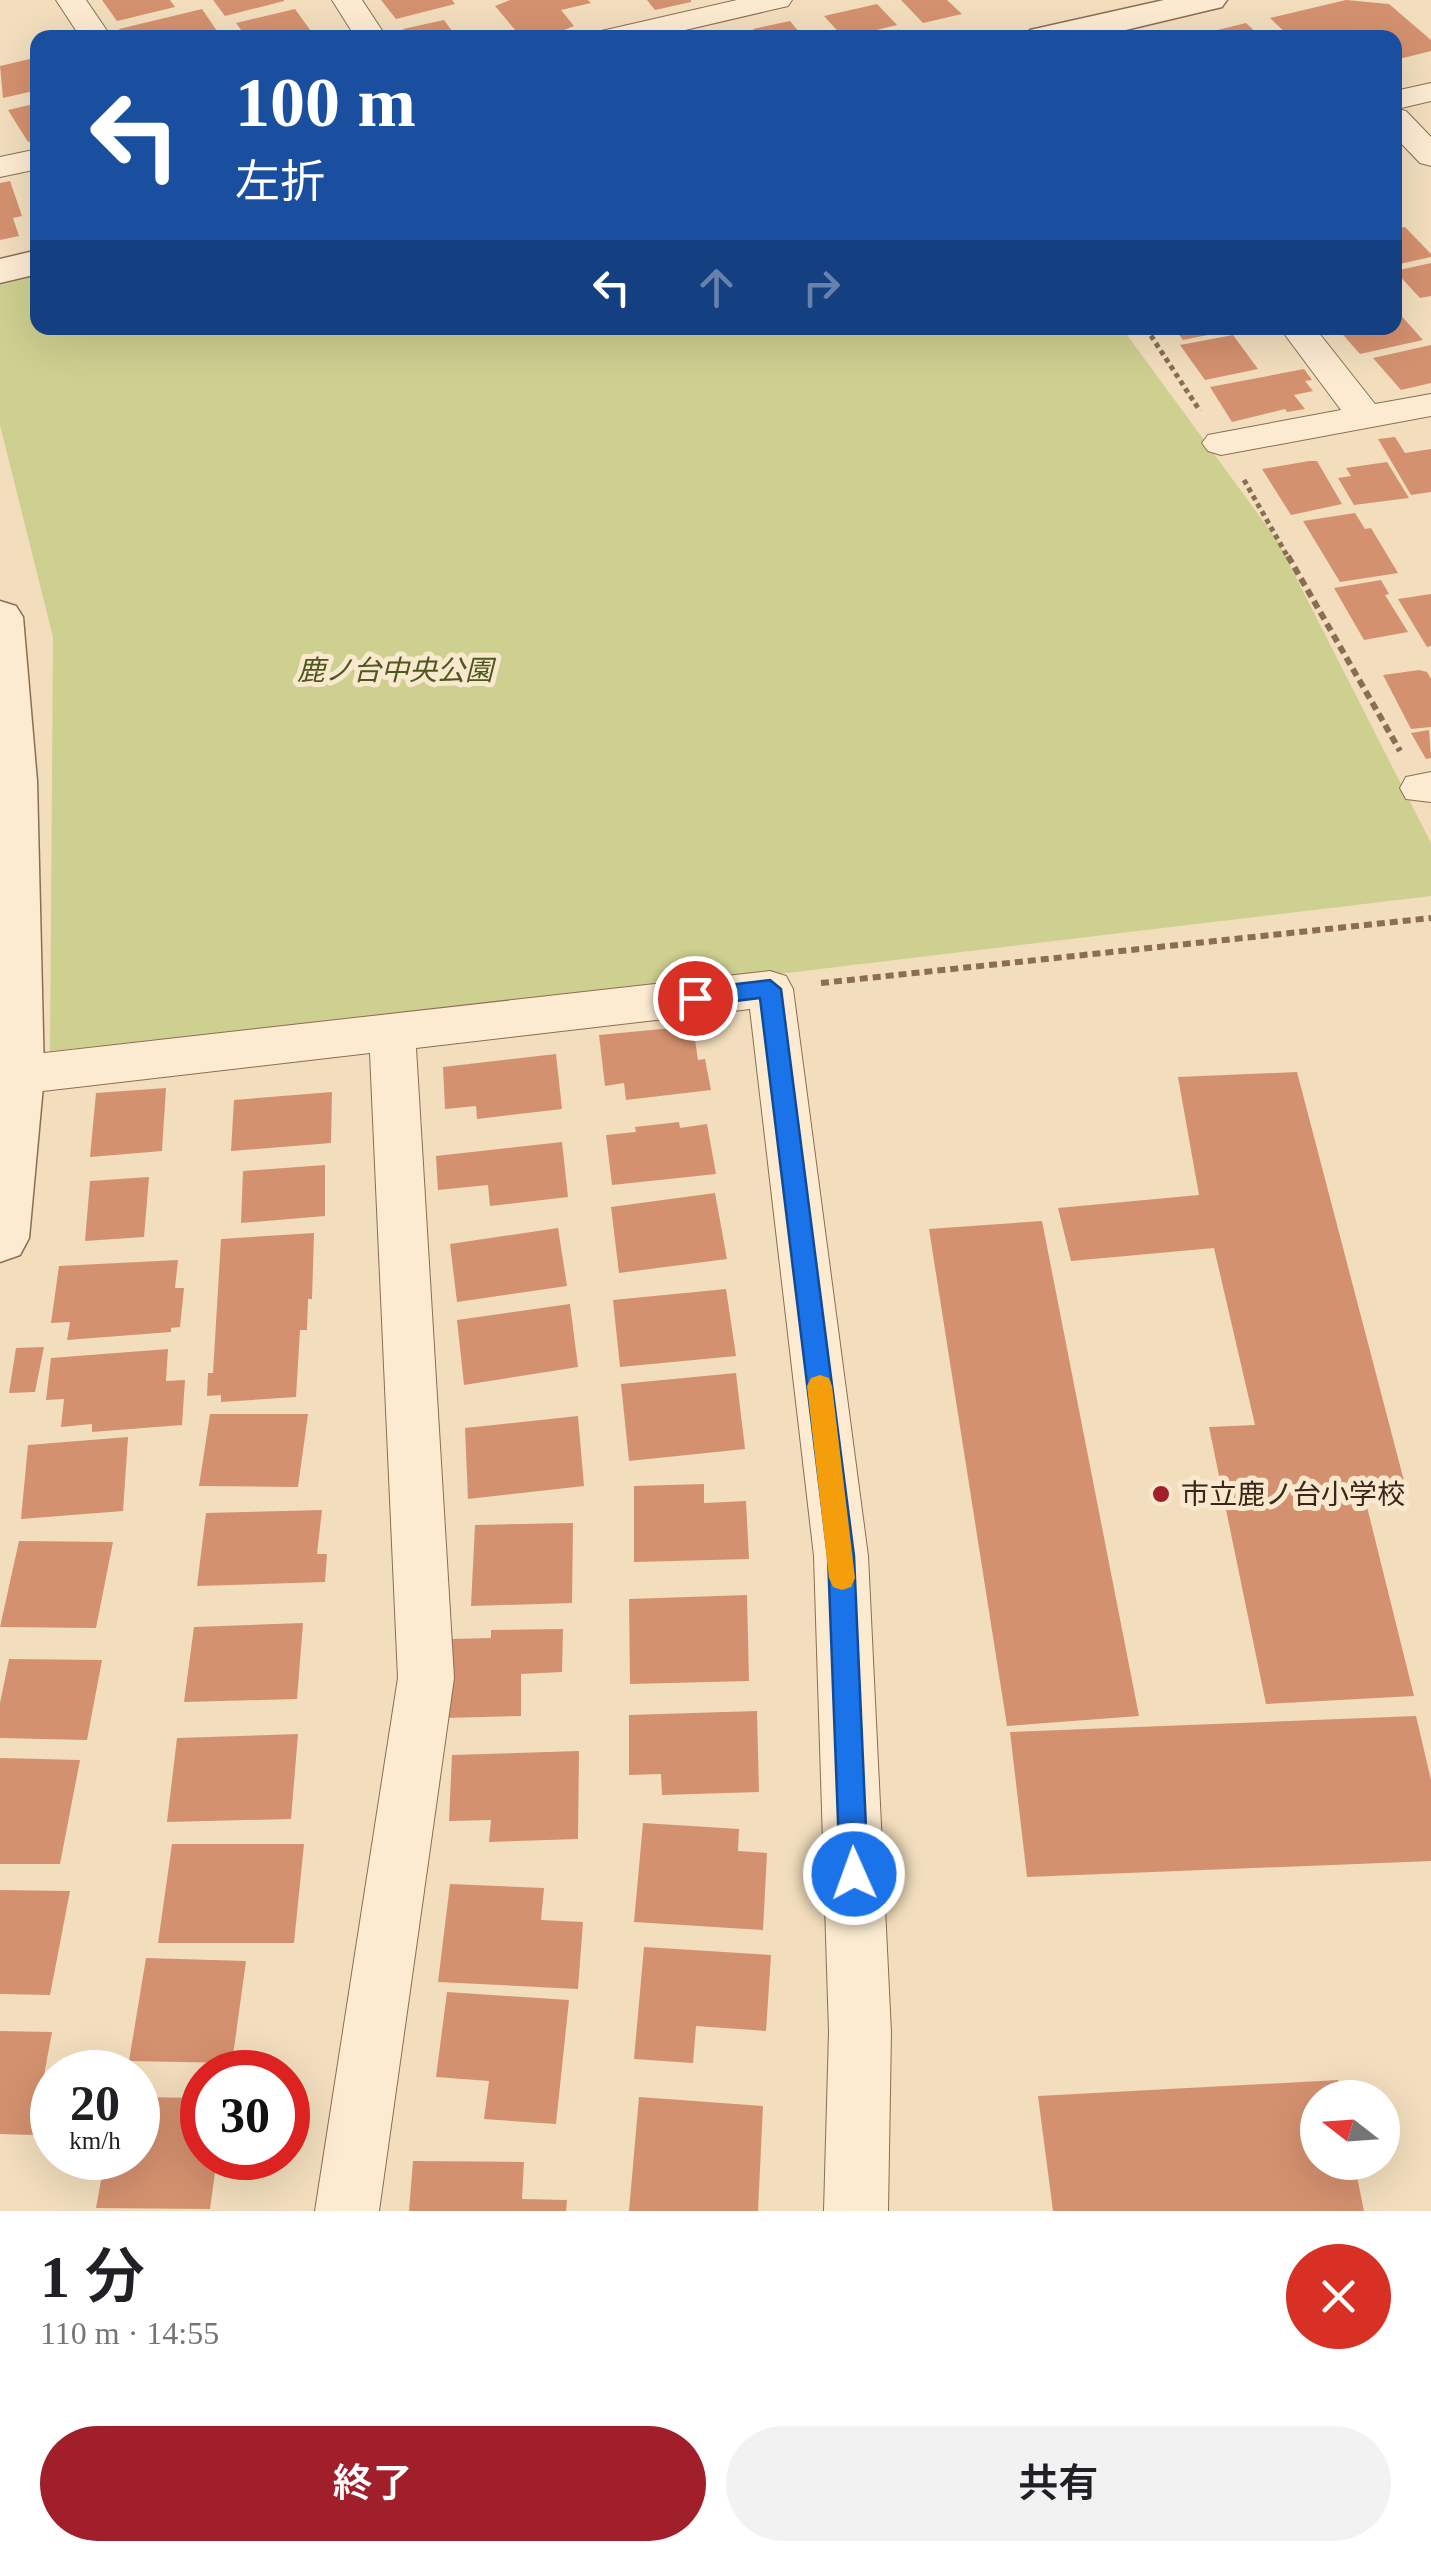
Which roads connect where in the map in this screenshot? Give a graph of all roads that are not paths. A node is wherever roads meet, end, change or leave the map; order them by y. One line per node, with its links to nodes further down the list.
1 (71, 0): 6 (street)
2 (347, 0): 7 (street)
3 (777, 0): 5 (street)
4 (1210, 0): 8 (street)
5 (627, 29)
6 (91, 30)
7 (367, 30)
8 (1078, 30)
9 (1431, 92): 10 (street)
10 (1402, 98)
11 (1402, 125): 12 (street)
12 (1431, 156)
13 (30, 160): 14 (street)
14 (0, 167)
15 (30, 264): 16 (street)
16 (0, 270)
17 (1302, 335): 19 (street)
18 (1431, 405): 19 (street)
19 (1366, 417): 20 (street)
20 (1220, 443)
21 (0, 617): 23 (street)
22 (392, 1032): 23 (street); 25 (street); 26 (street)
23 (8, 1076): 24 (street)
24 (0, 1238)
25 (347, 2211)
26 (856, 2211)

